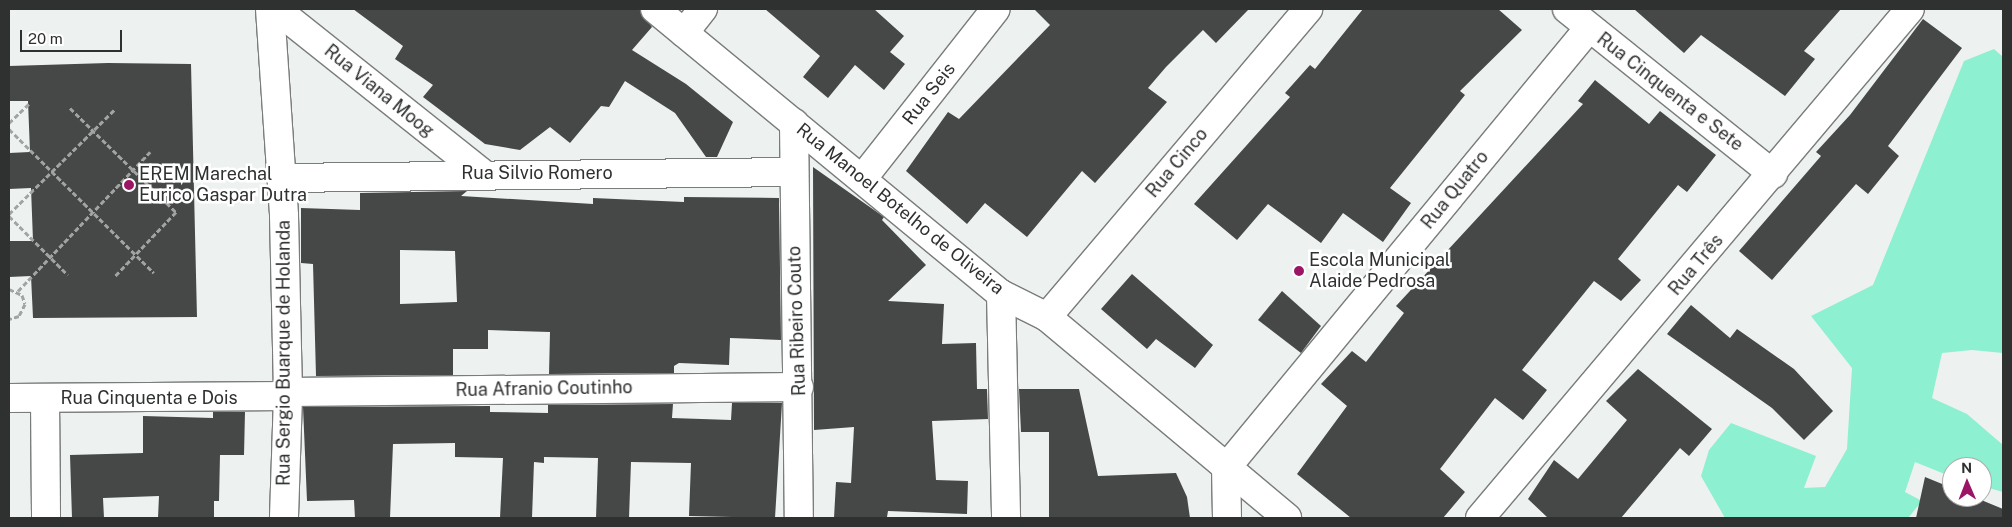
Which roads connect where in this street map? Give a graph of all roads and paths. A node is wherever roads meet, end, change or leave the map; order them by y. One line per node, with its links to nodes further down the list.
1 (270, 9): 24 (street, Rua Sergio Buarque de Holanda)
2 (276, 9): 22 (street, Rua Viana Moog)
3 (655, 9): 10 (street, Rua Manoel Botelho de Oliveira)
4 (703, 9): 10 (street)
5 (996, 9): 25 (street, Rua Seis)
6 (1308, 9): 36 (street, Rua Cinco)
7 (1567, 9): 9 (street, Rua Cinquenta e Sete)
8 (1910, 9): 23 (street, Rua Três)
9 (1589, 28): 23 (street, Rua Cinquenta e Sete); 42 (street, Rua Quatro)
10 (684, 32): 14 (street, Rua Manoel Botelho de Oliveira)
11 (30, 103): 15 (path)
12 (70, 108): 17 (path)
13 (114, 110): 17 (path)
14 (794, 123): 21 (street, Rua Ribeiro Couto); 25 (street, Rua Manoel Botelho de Oliveira)
15 (9, 124)
16 (9, 129): 20 (path)
17 (93, 131): 19 (path); 20 (path)
18 (150, 152): 19 (path)
19 (133, 170): 26 (path); 28 (path)
20 (51, 172): 26 (path); 27 (path)
21 (792, 172): 22 (street, Rua Silvio Romero); 38 (street, Rua Ribeiro Couto)
22 (482, 173): 24 (street, Rua Silvio Romero)
23 (1773, 174): 49 (street, Rua Três)
24 (282, 178): 39 (street, Rua Sergio Buarque de Holanda)
25 (862, 179): 35 (street, Rua Manoel Botelho de Oliveira)
26 (92, 213): 28 (path); 29 (path)
27 (9, 215): 29 (path)
28 (135, 254): 30 (path); 32 (path)
29 (50, 258): 31 (path); 34 (path)
30 (154, 273)
31 (68, 275)
32 (115, 276)
33 (9, 289): 34 (path)
34 (18, 291): 37 (path)
35 (1001, 294): 36 (street, Rua Manoel Botelho de Oliveira); 46 (street)
36 (1048, 317): 42 (street, Rua Manoel Botelho de Oliveira)
37 (9, 319)
38 (799, 387): 39 (street, Rua Afranio Coutinho); 45 (street, Rua Ribeiro Couto)
39 (288, 394): 41 (street, Rua Cinquenta e Dois); 44 (street, Rua Sergio Buarque de Holanda)
40 (9, 398): 41 (street, Rua Cinquenta e Dois)
41 (46, 398): 43 (street)
42 (1226, 468): 47 (street); 48 (street, Rua Manoel Botelho de Oliveira)
43 (46, 518)
44 (284, 518)
45 (799, 518)
46 (1006, 518)
47 (1227, 518)
48 (1287, 518)
49 (1480, 518)

